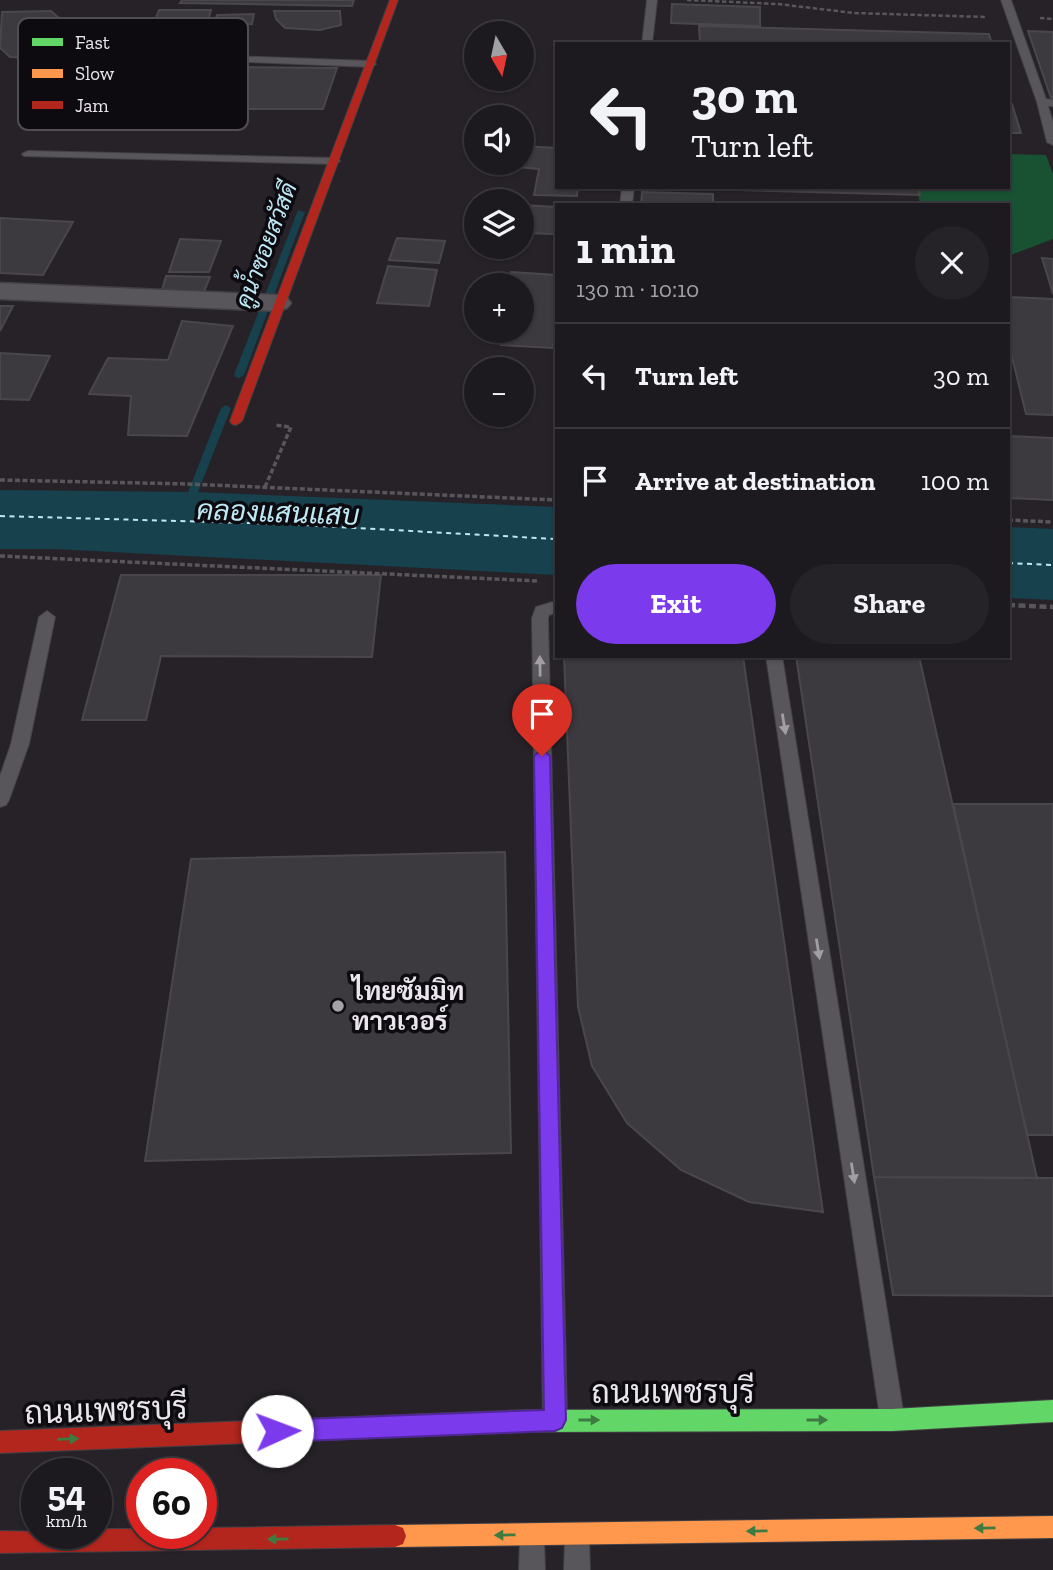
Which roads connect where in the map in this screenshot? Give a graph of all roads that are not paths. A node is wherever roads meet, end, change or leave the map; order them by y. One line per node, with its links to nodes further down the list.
1 (394, 0): 6 (main road)
2 (652, 0): 4 (lane)
3 (1006, 0): 7 (lane)
4 (647, 42)
5 (248, 59): 6 (lane)
6 (367, 64): 10 (main road)
7 (1048, 103): 8 (lane)
8 (1053, 142)
9 (28, 154): 10 (lane)
10 (331, 161): 12 (main road)
11 (0, 291): 12 (street)
12 (279, 303): 13 (main road)
13 (236, 421)
14 (555, 607): 19 (lane, one-way to 14)
15 (47, 617): 17 (lane)
16 (774, 658): 20 (lane, one-way to 20)
17 (0, 800)
18 (1053, 1410): 20 (main road, ถนนเพชรบุรี)
19 (555, 1420): 20 (main road, ถนนเพชรบุรี, one-way to 20); 21 (main road, ถนนเพชรบุรี, one-way to 19)
20 (892, 1420)
21 (0, 1442)
22 (1053, 1527): 23 (main road, one-way to 23)
23 (577, 1534): 24 (main road); 27 (lane)
24 (532, 1535): 25 (main road, one-way to 25); 26 (lane)
25 (0, 1542)
26 (532, 1570)
27 (577, 1570)

